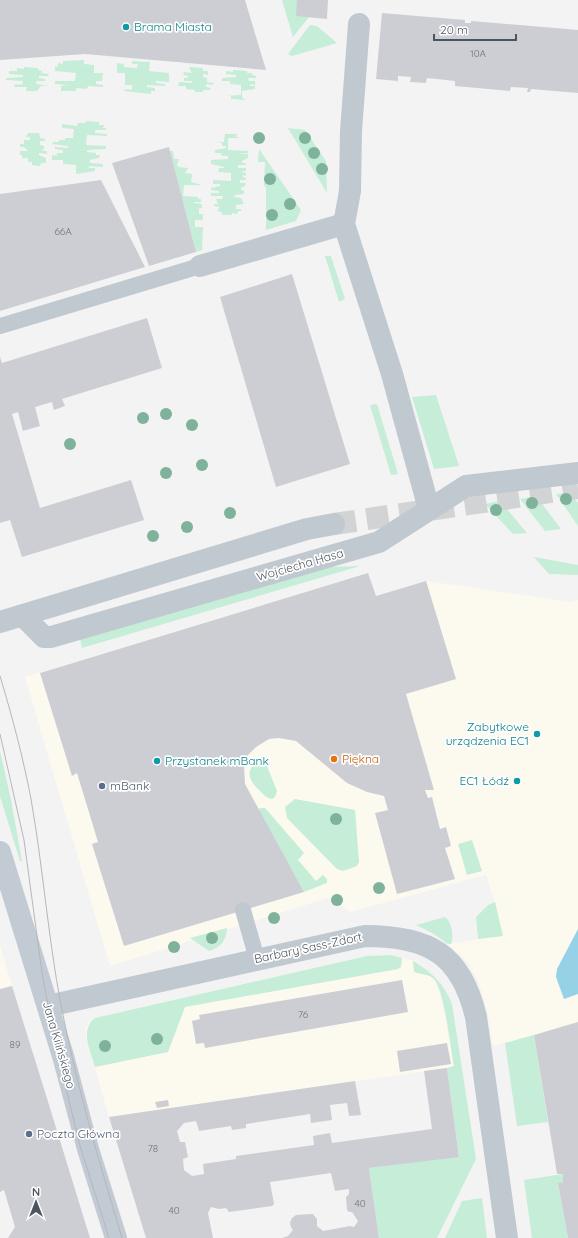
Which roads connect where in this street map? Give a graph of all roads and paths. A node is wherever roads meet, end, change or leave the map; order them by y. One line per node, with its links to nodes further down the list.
1 (359, 24): 2 (street)
2 (344, 224): 3 (street); 6 (street)
3 (200, 266): 4 (lane)
4 (0, 326)
5 (578, 473): 6 (street, Wojciecha Hasa)
6 (429, 509): 8 (street, Wojciecha Hasa)
7 (334, 524): 8 (street, Wojciecha Hasa)
8 (10, 619)
9 (0, 852): 12 (street, Jana Kilińskiego)
10 (243, 910): 11 (lane)
11 (258, 959): 12 (street, Barbary Sass-Zdort); 14 (street, Barbary Sass-Zdort)
12 (48, 1006): 13 (street, Jana Kilińskiego)
13 (116, 1238)
14 (507, 1238)

